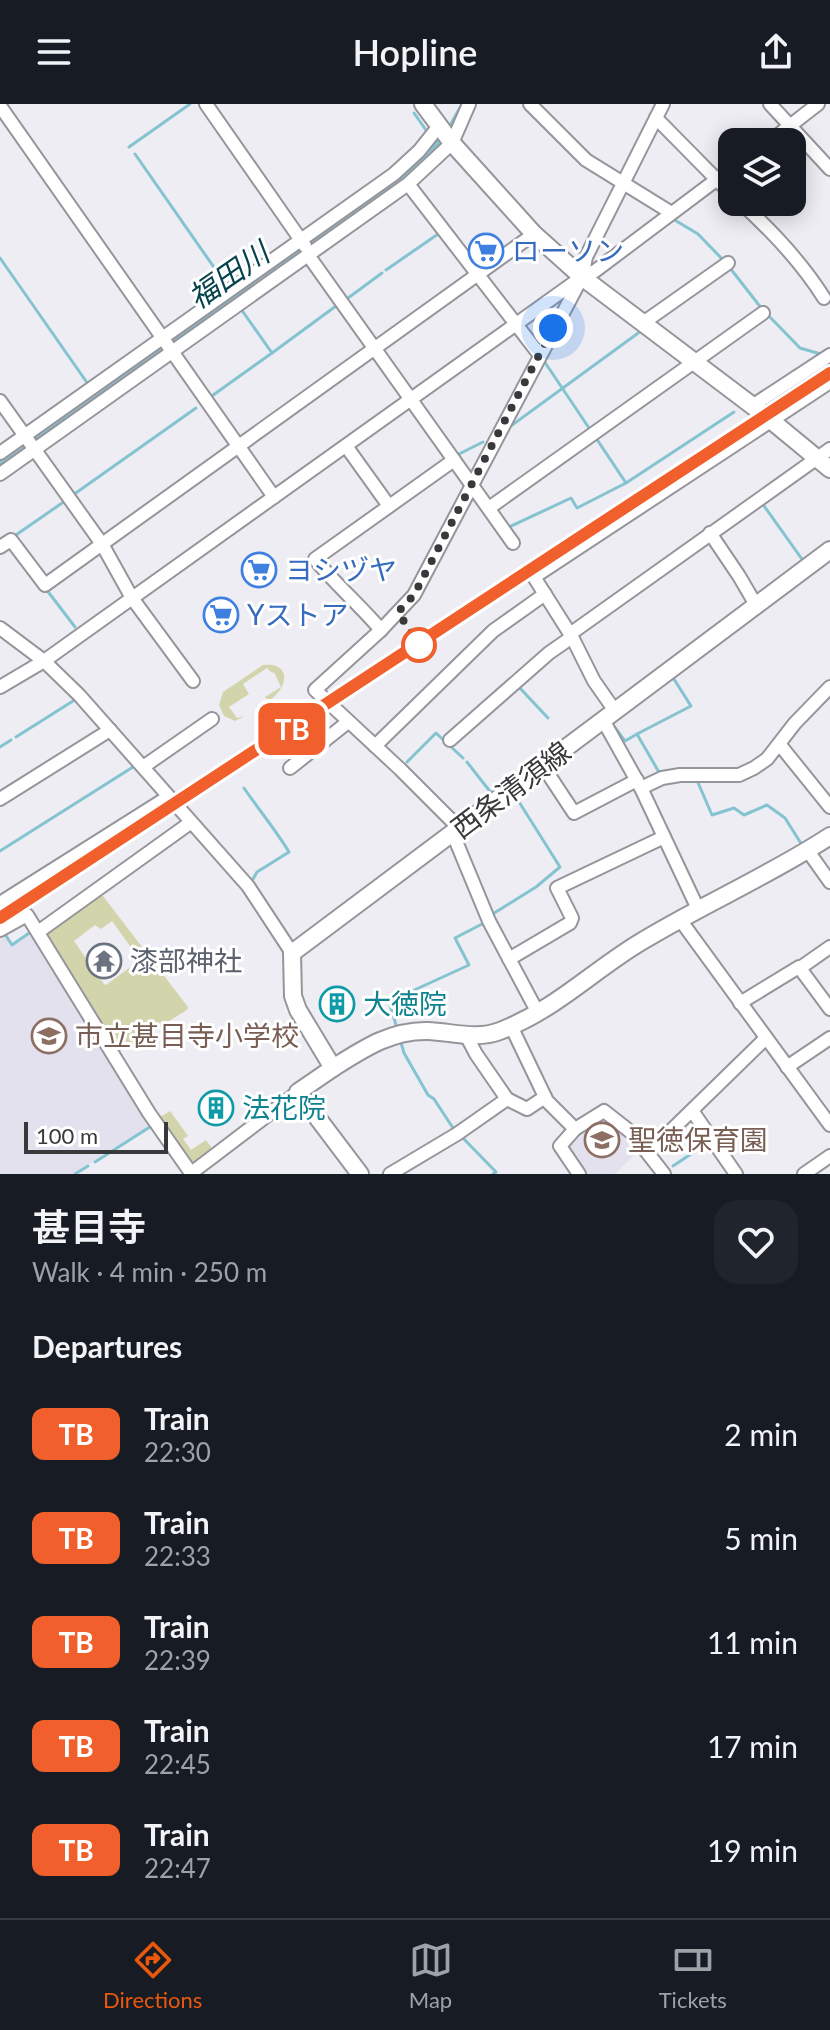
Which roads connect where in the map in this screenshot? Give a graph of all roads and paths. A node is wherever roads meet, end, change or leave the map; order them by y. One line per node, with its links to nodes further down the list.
1 (206, 104): 18 (street)
2 (423, 104): 10 (main road)
3 (469, 104): 10 (street)
4 (530, 104): 14 (street)
5 (770, 104): 9 (street)
6 (818, 104): 9 (street)
7 (0, 106): 26 (street)
8 (658, 109): 12 (street); 14 (street)
9 (790, 127): 11 (street)
10 (445, 135): 13 (street); 17 (main road); 18 (street)
11 (830, 169)
12 (716, 180): 15 (street)
13 (408, 184): 18 (street); 20 (street)
14 (622, 185): 15 (street); 21 (street)
15 (670, 212): 21 (street)
16 (754, 216): 22 (street)
17 (534, 234): 20 (street); 21 (main road)
18 (306, 248): 26 (street); 27 (street); 28 (street)
19 (728, 263): 24 (street)
20 (478, 274): 25 (street); 27 (street)
21 (582, 277): 24 (main road); 25 (street); 29 (street)
22 (824, 298)
23 (763, 313): 31 (street)
24 (643, 323): 31 (main road)
25 (516, 324): 29 (street); 33 (street)
26 (163, 339): 28 (street); 37 (street)
27 (375, 348): 33 (street); 38 (street)
28 (171, 352): 38 (street); 40 (street)
29 (539, 354): 45 (street)
30 (830, 355): 35 (street)
31 (695, 363): 35 (main road); 48 (street)
32 (830, 382): 36 (street)
33 (411, 399): 39 (street); 43 (street)
34 (0, 401): 37 (street)
35 (752, 406): 36 (main road)
36 (772, 421): 42 (main road); 54 (street)
37 (25, 437): 40 (street); 41 (street)
38 (238, 446): 46 (street); 51 (street)
39 (346, 446): 46 (street); 47 (street)
40 (34, 450): 44 (street); 51 (street)
41 (0, 453)
42 (826, 458): 49 (street)
43 (454, 460): 45 (street); 47 (street)
44 (0, 474)
45 (472, 485): 48 (street); 58 (street)
46 (274, 497): 55 (street)
47 (389, 506): 58 (street)
48 (489, 508): 50 (street)
49 (710, 533): 56 (street); 59 (street)
50 (513, 543)
51 (102, 544): 52 (street); 55 (street)
52 (0, 547)
53 (830, 550): 56 (main road, 西条清須線)
54 (545, 594): 59 (street); 70 (street)
55 (132, 598): 60 (street); 61 (street)
56 (756, 605): 64 (main road, 西条清須線)
57 (0, 628): 60 (street)
58 (381, 630): 66 (street)
59 (571, 636): 64 (street); 68 (street)
60 (44, 661): 62 (street); 67 (street)
61 (193, 681)
62 (0, 687)
63 (830, 687): 69 (street)
64 (609, 716): 71 (main road, 西条清須線); 74 (street)
65 (212, 719): 72 (street)
66 (348, 722): 70 (street); 73 (street)
67 (110, 730): 72 (street); 76 (street)
68 (450, 740)
69 (780, 745): 74 (street); 77 (street)
70 (375, 746): 79 (street)
71 (543, 766): 74 (street); 79 (main road, 西条清須線)
72 (143, 767): 75 (street)
73 (290, 768)
74 (639, 784): 81 (street)
75 (168, 797): 78 (street); 84 (street)
76 (0, 799)
77 (830, 807)
78 (190, 823): 88 (street); 90 (street)
79 (457, 832): 90 (main road, 西条清須線); 91 (street)
80 (830, 836): 82 (main road)
81 (664, 837): 85 (street); 91 (street)
82 (808, 851): 83 (street); 85 (main road)
83 (830, 882)
84 (0, 903)
85 (699, 911): 86 (main road)
86 (681, 921): 93 (street); 95 (main road)
87 (0, 930): 88 (street)
88 (38, 932): 110 (street)
89 (830, 947): 92 (street)
90 (292, 953): 101 (main road)
91 (509, 959): 95 (street)
92 (800, 968): 93 (street); 94 (street)
93 (740, 1003): 98 (street)
94 (830, 1009)
95 (538, 1013): 96 (main road)
96 (511, 1026): 97 (main road); 103 (street)
97 (466, 1035): 101 (main road); 104 (street)
98 (766, 1038): 100 (street); 105 (street)
99 (830, 1038): 100 (street)
100 (787, 1067): 106 (street)
101 (333, 1068): 102 (main road)
102 (298, 1092): 110 (street); 111 (main road)
103 (545, 1097): 104 (street); 107 (street)
104 (507, 1099): 112 (street)
105 (693, 1112): 108 (street); 115 (street)
106 (830, 1125)
107 (575, 1129): 108 (street); 113 (street)
108 (649, 1152): 114 (street)
109 (830, 1156): 116 (street)
110 (191, 1174)
111 (360, 1174)
112 (390, 1174)
113 (579, 1174)
114 (664, 1174)
115 (736, 1174)
116 (804, 1174)

